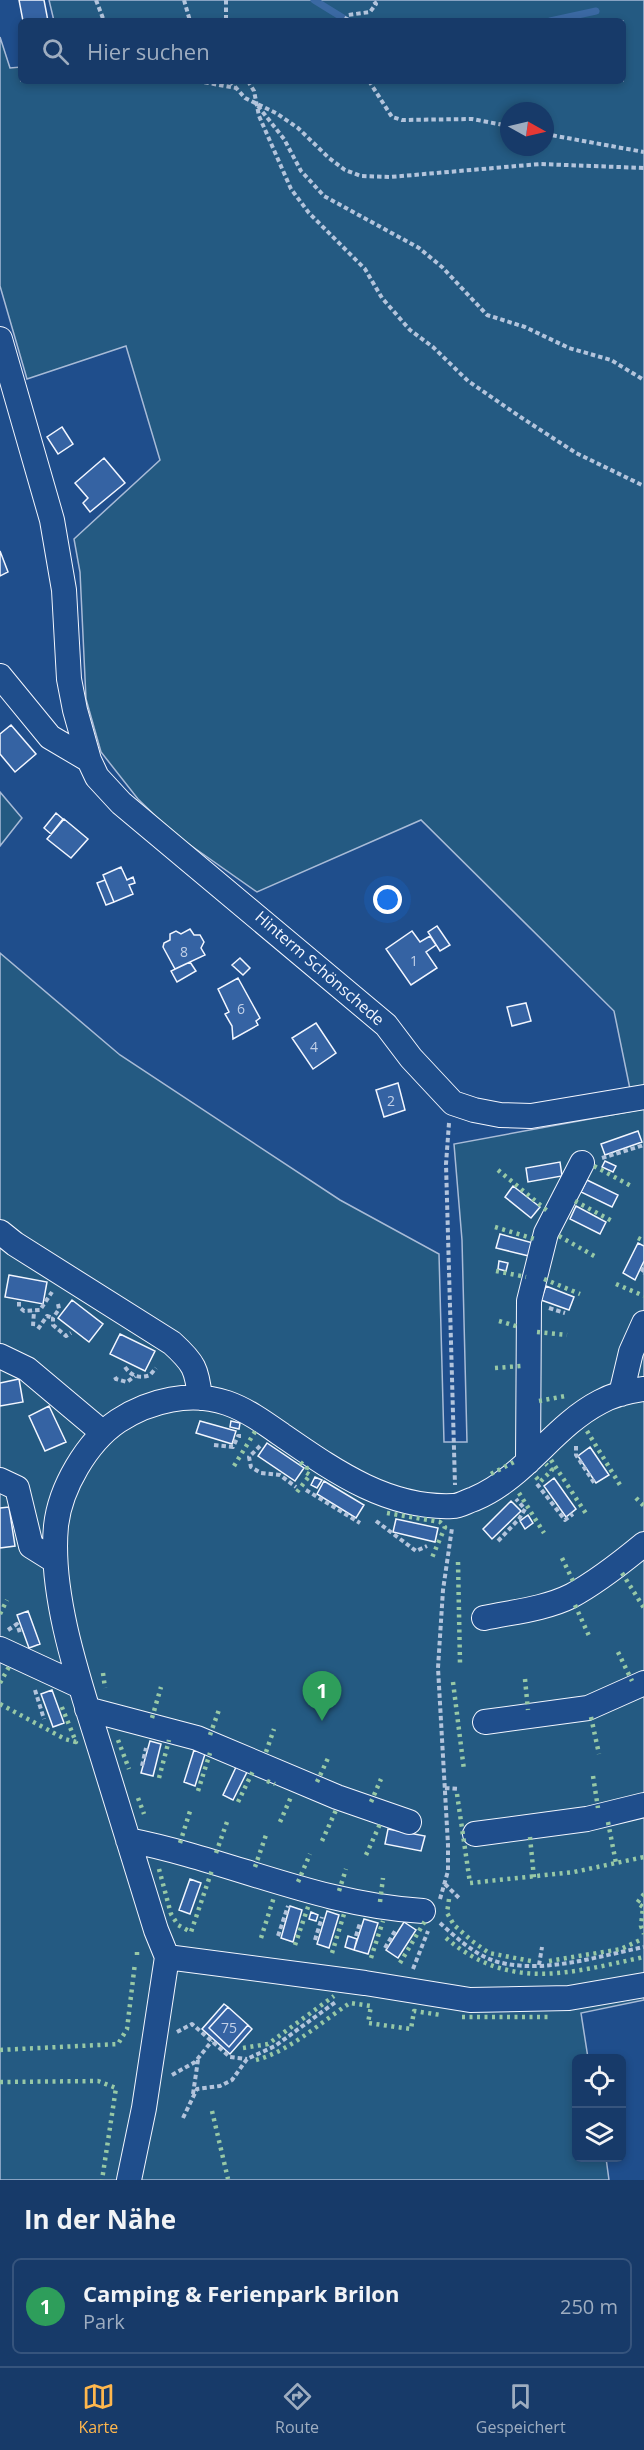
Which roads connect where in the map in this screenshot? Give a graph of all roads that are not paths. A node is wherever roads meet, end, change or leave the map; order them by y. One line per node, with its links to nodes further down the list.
1 (0, 339): 3 (street, Hinterm Schönschede)
2 (0, 676): 3 (street, Hinterm Schönschede)
3 (89, 760): 4 (street, Hinterm Schönschede)
4 (644, 1097)
5 (590, 1160): 12 (street)
6 (0, 1232): 10 (street)
7 (644, 1323): 9 (street)
8 (0, 1356): 11 (street)
9 (633, 1392): 12 (street)
10 (200, 1398): 11 (street); 12 (street)
11 (102, 1432): 15 (street)
12 (526, 1464)
13 (0, 1480): 15 (street)
14 (644, 1544): 16 (street)
15 (55, 1561): 19 (street)
16 (484, 1618)
17 (0, 1649): 19 (street)
18 (644, 1683): 20 (street)
19 (84, 1697): 22 (street); 24 (street)
20 (485, 1722)
21 (644, 1805): 23 (street)
22 (409, 1822)
23 (475, 1834)
24 (128, 1840): 25 (street); 26 (street)
25 (432, 1914)
26 (167, 1957): 27 (street); 28 (street)
27 (644, 1985)
28 (129, 2180)

